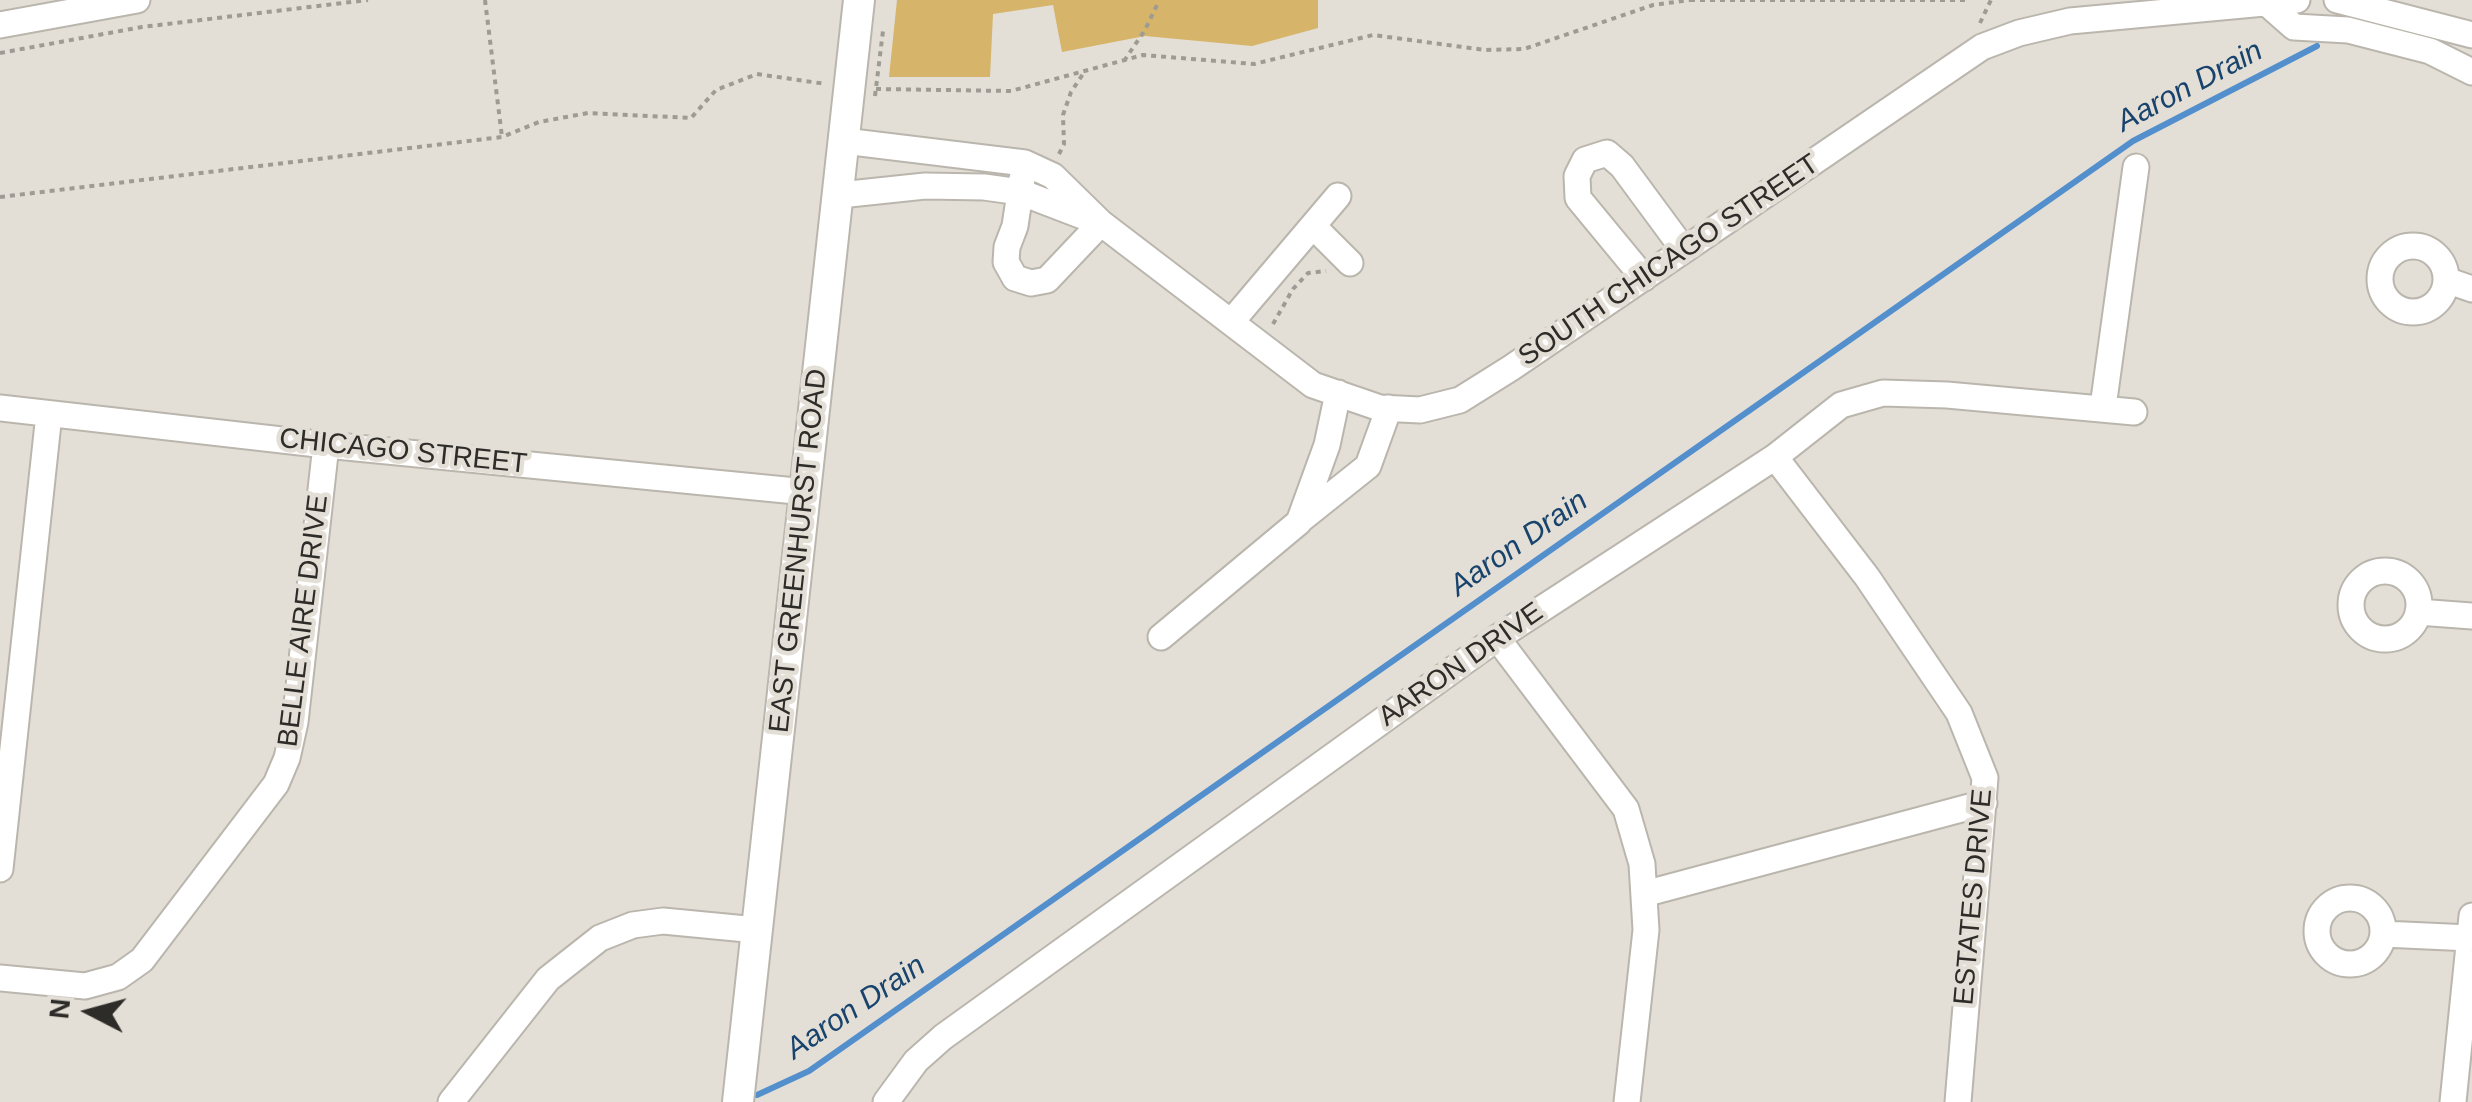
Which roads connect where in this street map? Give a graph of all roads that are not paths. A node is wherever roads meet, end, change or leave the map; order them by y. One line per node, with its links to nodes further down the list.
1 (136, 0): 6 (street)
2 (2297, 0): 4 (street, SOUTH CHICAGO STREET)
3 (2337, 0): 7 (street)
4 (2268, 5): 8 (street); 17 (street, SOUTH CHICAGO STREET)
5 (871, 8): 9 (main road, EAST GREENHURST ROAD)
6 (4, 16)
7 (2472, 35)
8 (2472, 72)
9 (844, 141): 10 (street, SOUTH CHICAGO STREET); 13 (main road, EAST GREENHURST ROAD)
10 (1024, 163): 12 (street); 15 (street, SOUTH CHICAGO STREET)
11 (2136, 167): 24 (street)
12 (1020, 192): 13 (street, SOUTH CHICAGO STREET); 15 (street, SOUTH CHICAGO STREET); 15 (street)
13 (840, 195): 31 (main road, EAST GREENHURST ROAD)
14 (1338, 196): 16 (street)
15 (1101, 223): 22 (street, SOUTH CHICAGO STREET)
16 (1312, 226): 18 (street); 22 (street)
17 (1684, 250): 19 (street, SOUTH CHICAGO STREET); 19 (street)
18 (1342, 270)
19 (1644, 278): 26 (street, SOUTH CHICAGO STREET)
20 (2446, 280): 21 (street)
21 (2472, 289)
22 (1232, 321): 23 (street, SOUTH CHICAGO STREET)
23 (1338, 393): 26 (street, SOUTH CHICAGO STREET); 32 (street)
24 (2103, 407): 27 (street, AARON DRIVE); 30 (street, AARON DRIVE)
25 (0, 408): 28 (street, CHICAGO STREET)
26 (1389, 408): 32 (street)
27 (2134, 412)
28 (50, 414): 29 (street, CHICAGO STREET); 38 (street)
29 (326, 445): 31 (street, CHICAGO STREET); 43 (street, BELLE AIRE DRIVE)
30 (1775, 456): 36 (street, AARON DRIVE); 37 (street, ESTATES DRIVE)
31 (806, 492): 41 (main road, EAST GREENHURST ROAD)
32 (1298, 522): 35 (street)
33 (2418, 612): 34 (street)
34 (2472, 616)
35 (1162, 637)
36 (1497, 638): 39 (street); 46 (street, AARON DRIVE)
37 (1984, 803): 39 (street); 48 (street, ESTATES DRIVE)
38 (0, 869)
39 (1644, 894): 47 (street)
40 (2471, 927): 42 (street); 49 (street)
41 (758, 930): 44 (street); 45 (main road, EAST GREENHURST ROAD)
42 (2382, 934)
43 (0, 978)
44 (451, 1102)
45 (738, 1102)
46 (886, 1102)
47 (1627, 1102)
48 (1958, 1102)
49 (2453, 1102)

